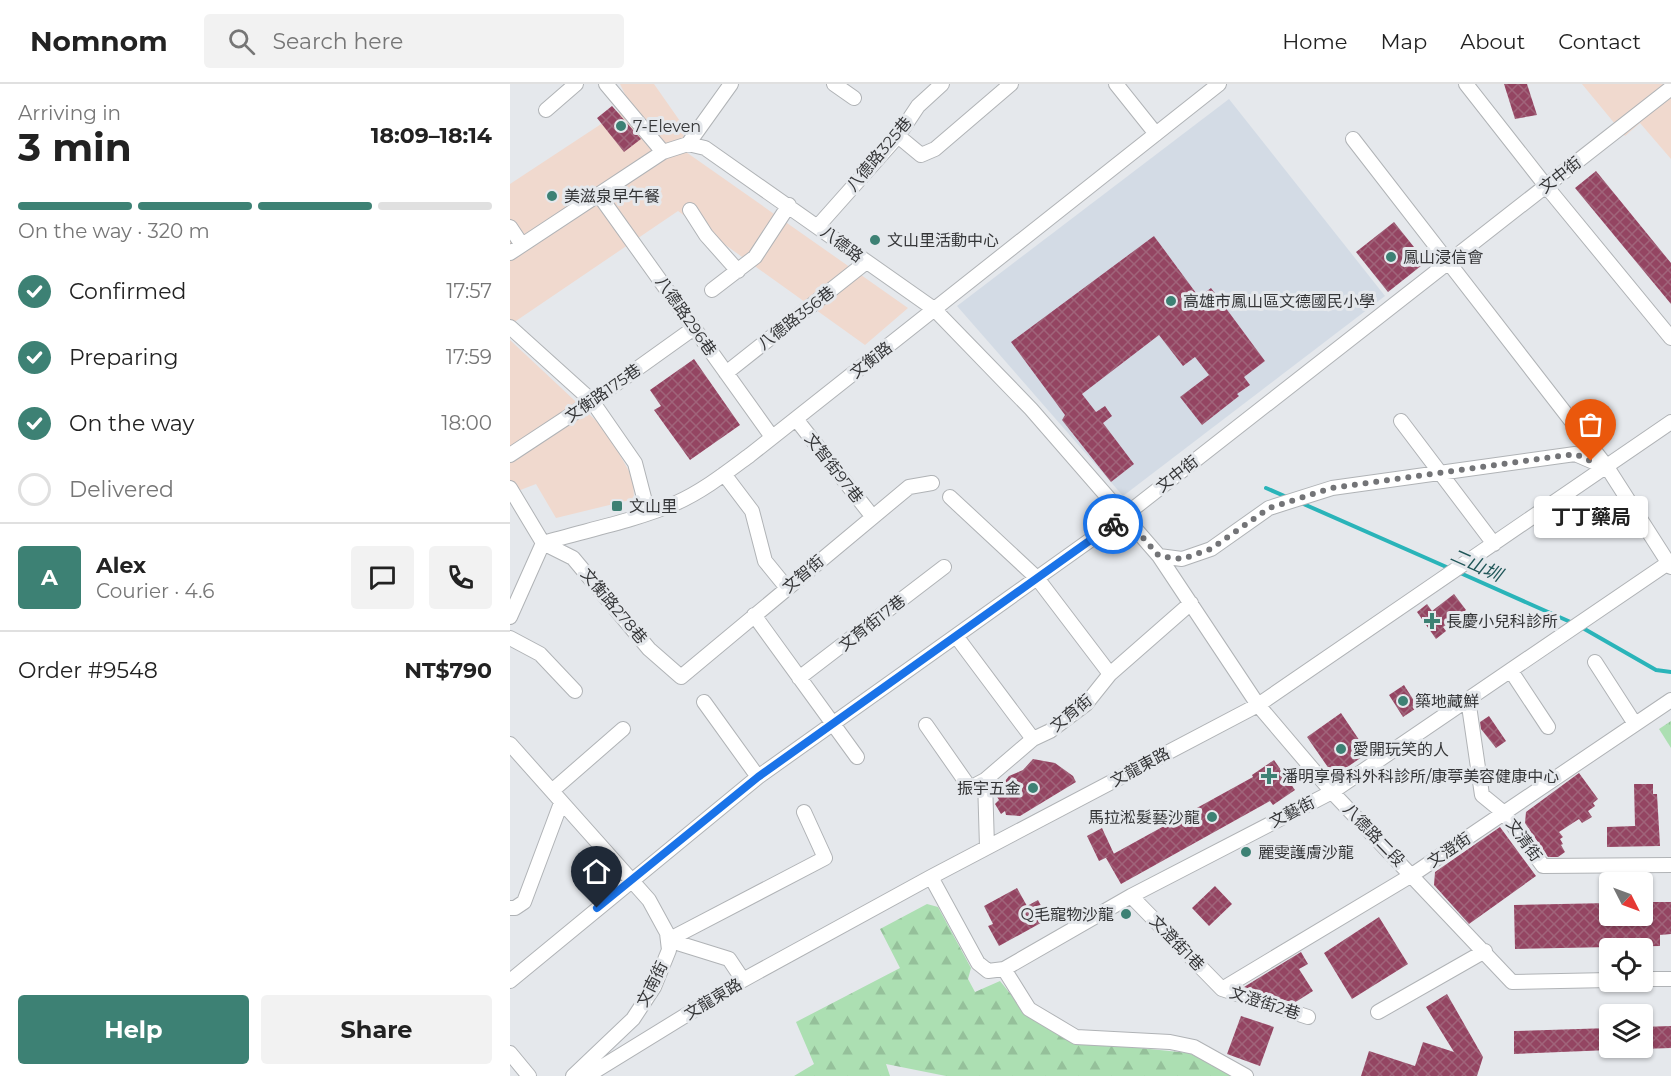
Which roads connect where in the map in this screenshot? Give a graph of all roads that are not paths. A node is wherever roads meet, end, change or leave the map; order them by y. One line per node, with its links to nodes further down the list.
1 (576, 84): 12 (street)
2 (606, 84): 17 (street)
3 (731, 84): 16 (street)
4 (834, 84): 11 (street)
5 (942, 84): 14 (street, 八德路325巷)
6 (1011, 84): 14 (street)
7 (1116, 84): 13 (street)
8 (1220, 84): 13 (street, 文衡路)
9 (1466, 84): 18 (street)
10 (1667, 90): 18 (street, 文中街)
11 (855, 98)
12 (546, 110)
13 (1156, 134): 29 (street, 文衡路)
14 (898, 136): 22 (street, 八德路325巷)
15 (1353, 139): 25 (street)
16 (688, 144): 17 (street); 20 (street, 八德路)
17 (663, 152): 19 (street)
18 (1546, 186): 25 (street, 文中街); 32 (street)
19 (599, 195): 24 (street); 31 (street, 八德路296巷)
20 (789, 205): 22 (street, 八德路); 27 (street)
21 (690, 210): 27 (street)
22 (818, 226): 26 (street, 八德路)
23 (510, 227): 24 (street)
24 (516, 249)
25 (1448, 262): 40 (street); 48 (street, 文中街)
26 (866, 263): 29 (street, 八德路); 33 (street, 八德路356巷)
27 (738, 271): 28 (street)
28 (712, 290)
29 (934, 309): 35 (street, 文衡路); 48 (street, 八德路)
30 (510, 327): 34 (street)
31 (694, 328): 33 (street, 八德路296巷); 34 (street, 文衡路175巷)
32 (1671, 338)
33 (726, 373): 38 (street, 八德路296巷)
34 (592, 401): 39 (street, 文衡路175巷); 46 (street)
35 (796, 419): 38 (street, 文衡路); 47 (street, 文智街97巷)
36 (1401, 421): 41 (street)
37 (1671, 422): 40 (street, 文龍東路)
38 (772, 437): 42 (street, 文衡路)
39 (510, 455)
40 (1607, 467): 41 (street); 50 (street, 文龍東路); 52 (street)
41 (1440, 473): 50 (street); 51 (street)
42 (724, 474): 46 (street, 文衡路); 55 (street)
43 (932, 483): 47 (street, 文智街)
44 (510, 488): 49 (street)
45 (950, 497): 54 (street)
46 (648, 513): 49 (street, 文衡路)
47 (872, 516): 55 (street, 文智街)
48 (1124, 516): 51 (street, 八德路二段); 54 (street, 文中街)
49 (543, 543): 58 (street); 64 (street, 文衡路278巷)
50 (1494, 544): 70 (street, 文龍東路)
51 (1159, 556): 56 (street, 八德路二段)
52 (1670, 564): 62 (street, 文藝街)
53 (944, 567): 65 (street, 文育街17巷)
54 (1037, 578): 59 (street, 文中街); 63 (street)
55 (787, 588): 57 (street, 文智街)
56 (1191, 603): 63 (street, 文育街); 70 (street, 八德路二段)
57 (754, 615): 64 (street, 文智街); 65 (street)
58 (510, 617)
59 (956, 636): 71 (street, 文中街); 76 (street)
60 (510, 638): 66 (street)
61 (1595, 662): 72 (street)
62 (1510, 671): 67 (street, 文藝街); 74 (street)
63 (1110, 674): 76 (street, 文育街)
64 (681, 676)
65 (800, 678): 71 (street)
66 (575, 691)
67 (1468, 699): 82 (street, 文藝街); 85 (street, 文清街)
68 (1671, 700): 72 (street, 文澄街)
69 (704, 702): 79 (street)
70 (1258, 705): 82 (street, 八德路二段); 86 (street, 文龍東路)
71 (832, 724): 78 (street); 79 (street, 文中街)
72 (1635, 724): 85 (street, 文澄街)
73 (926, 725): 80 (street)
74 (1548, 727)
75 (623, 729): 81 (street)
76 (1033, 739): 80 (street, 文育街)
77 (510, 744): 81 (street, 文南街)
78 (857, 757)
79 (758, 777): 90 (street, 文中街)
80 (985, 780): 86 (street)
81 (554, 790): 83 (street, 文南街)
82 (1332, 792): 88 (street, 八德路二段); 91 (street, 文藝街)
83 (561, 803): 90 (street, 文南街); 92 (street)
84 (804, 812): 93 (street)
85 (1504, 813): 87 (street, 文清街); 88 (street, 文澄街)
86 (987, 847): 89 (street, 文龍東路)
87 (1671, 865)
88 (1412, 875): 94 (street, 八德路二段); 101 (street, 文澄街)
89 (931, 877): 95 (street); 98 (street, 文龍東路)
90 (631, 879): 93 (street, 文南街); 100 (street, 文中街)
91 (1131, 896): 95 (street, 文藝街); 101 (street, 文澄街1巷)
92 (510, 908)
93 (668, 940): 98 (street); 106 (street, 文南街)
94 (1485, 951): 99 (street, 八德路二段); 102 (street)
95 (1004, 969): 108 (street)
96 (1653, 979): 97 (street)
97 (1671, 979)
98 (743, 980): 107 (street, 文龍東路)
99 (1599, 980)
100 (510, 981)
101 (1222, 989): 103 (street, 文澄街2巷)
102 (1378, 1012)
103 (1308, 1017)
104 (510, 1053): 105 (street)
105 (529, 1076)
106 (573, 1076)
107 (587, 1076)
108 (1246, 1076)

